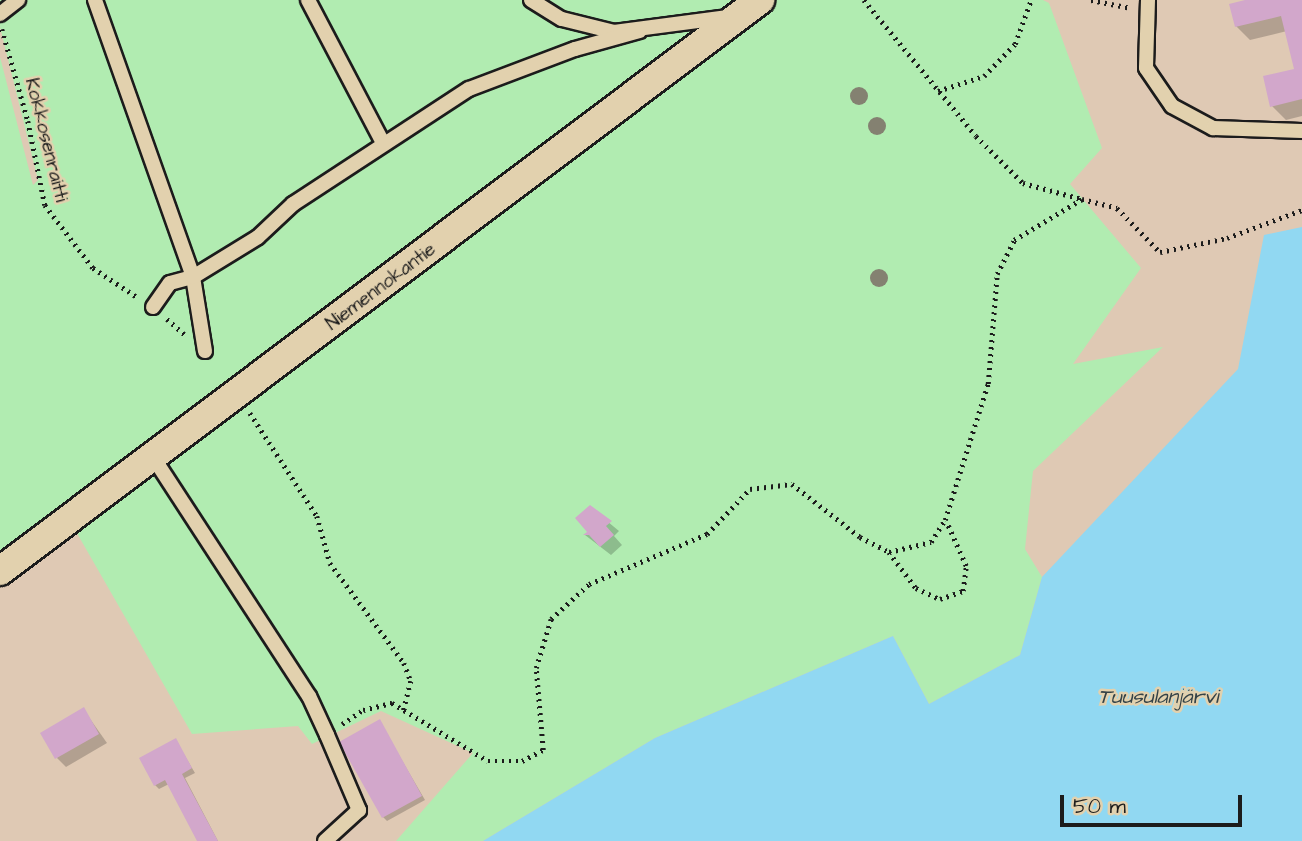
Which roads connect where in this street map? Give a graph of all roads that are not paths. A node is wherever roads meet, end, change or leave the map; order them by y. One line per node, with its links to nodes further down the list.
1 (18, 0): 7 (lane)
2 (94, 0): 12 (lane)
3 (307, 0): 11 (lane)
4 (531, 0): 9 (lane)
5 (760, 0): 8 (street, Niemennokantie)
6 (1147, 6): 10 (lane)
7 (0, 14)
8 (737, 16): 9 (lane); 15 (street, Niemennokantie)
9 (640, 31): 11 (lane)
10 (1302, 131)
11 (383, 143): 12 (lane)
12 (192, 276): 13 (lane); 14 (lane)
13 (153, 307)
14 (205, 351)
15 (153, 457): 16 (street, Niemennokantie); 17 (lane)
16 (0, 570)
17 (326, 841)

